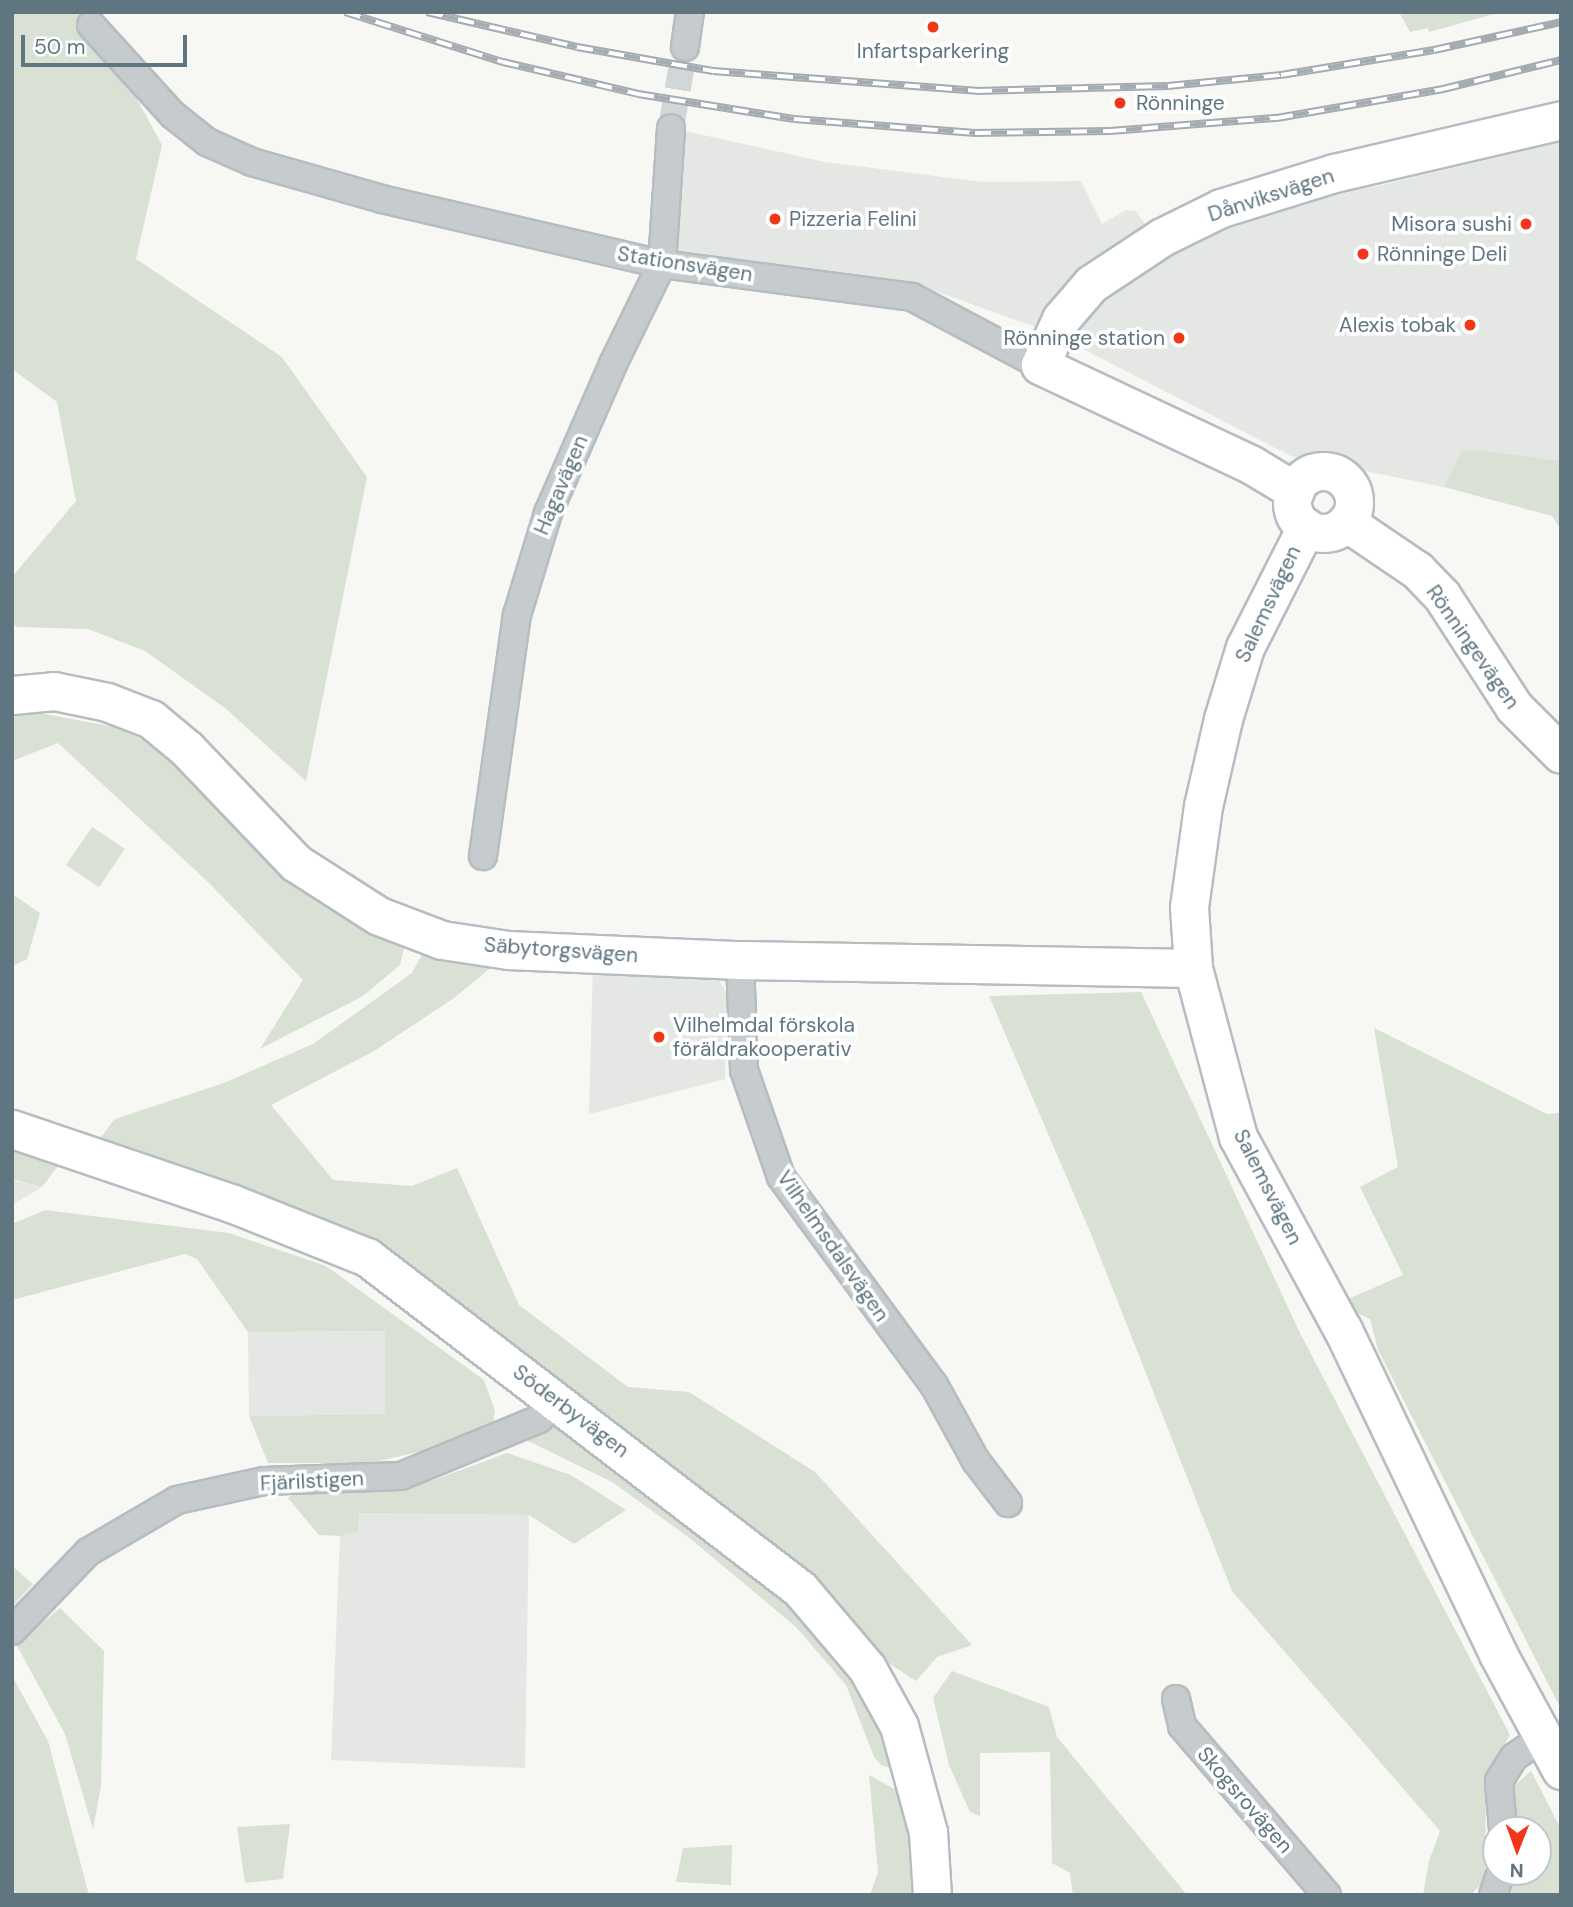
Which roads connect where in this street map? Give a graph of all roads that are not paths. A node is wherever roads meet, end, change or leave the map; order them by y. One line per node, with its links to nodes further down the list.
1 (690, 12): 3 (street)
2 (92, 25): 6 (street, Stationsvägen)
3 (685, 47)
4 (1561, 120): 7 (street, Dånviksvägen)
5 (671, 128): 6 (street, Hagavägen)
6 (662, 264): 7 (street, Stationsvägen); 13 (street, Hagavägen)
7 (1040, 365): 8 (street, Stationsvägen)
8 (1296, 491): 9 (street); 10 (street)
9 (1346, 522): 10 (street); 12 (street, Rönningevägen)
10 (1306, 527): 15 (street, Salemsvägen)
11 (12, 695): 14 (street, Säbytorgsvägen)
12 (1561, 754)
13 (483, 856)
14 (740, 960): 15 (street, Säbytorgsvägen); 18 (street, Vilhelmsdalsvägen)
15 (1193, 968): 21 (street, Salemsvägen)
16 (12, 1129): 17 (street, Söderbyvägen)
17 (557, 1399): 19 (street, Fjärilstigen); 24 (street, Söderbyvägen)
18 (1008, 1503)
19 (12, 1631)
20 (1176, 1699): 25 (street, Skogsrovägen)
21 (1544, 1737): 22 (street, Salemsvägen); 23 (street)
22 (1561, 1770)
23 (1502, 1816)
24 (932, 1895)
25 (1326, 1895)

